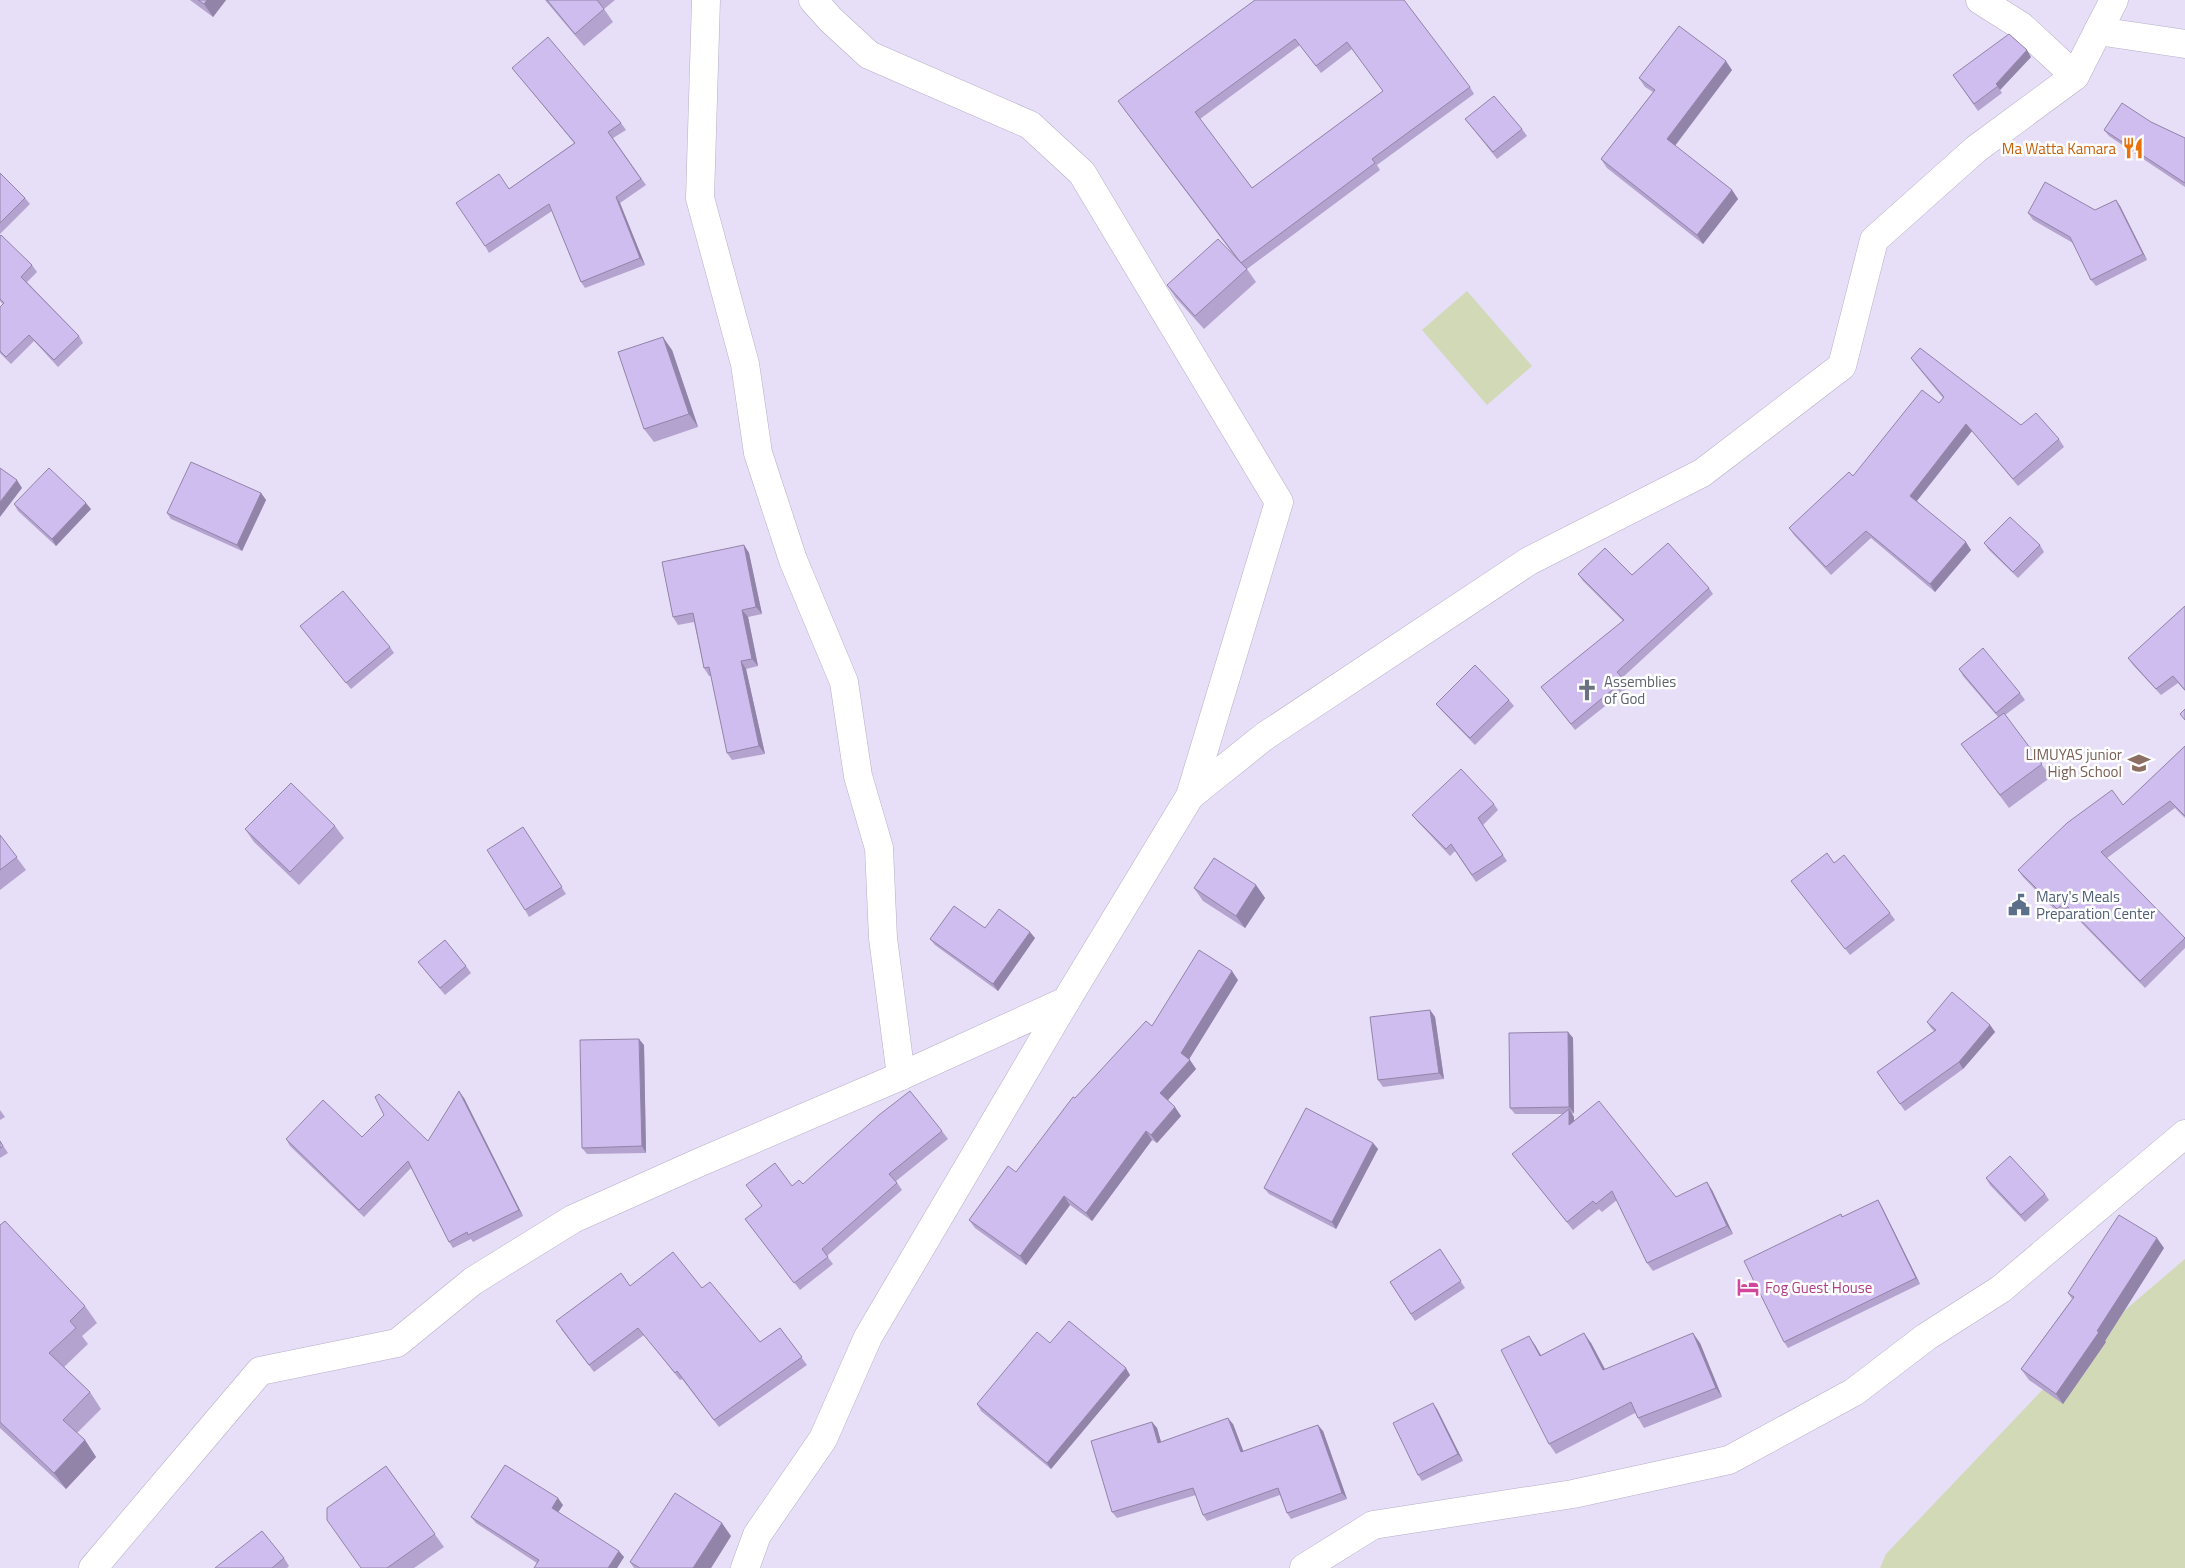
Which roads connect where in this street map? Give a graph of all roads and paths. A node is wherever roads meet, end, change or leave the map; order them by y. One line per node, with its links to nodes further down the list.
1 (706, 0): 10 (street)
2 (813, 0): 8 (street)
3 (1980, 0): 7 (street)
4 (2114, 0): 5 (street)
5 (2098, 31): 6 (street); 7 (street)
6 (2185, 44)
7 (2075, 76): 8 (street)
8 (1190, 796): 9 (street)
9 (1066, 1001): 10 (street); 13 (street)
10 (901, 1076): 12 (street)
11 (2185, 1134): 14 (street)
12 (93, 1568)
13 (744, 1568)
14 (1304, 1568)

